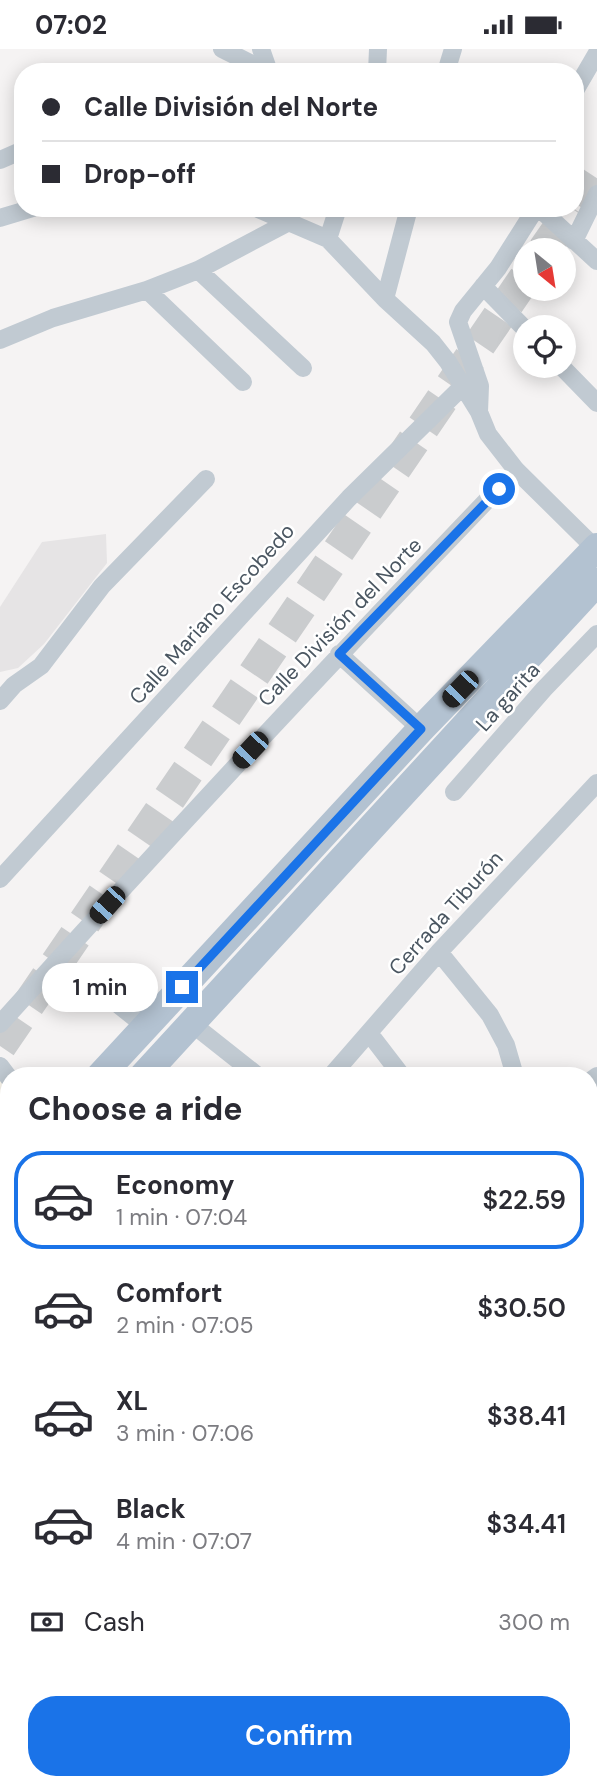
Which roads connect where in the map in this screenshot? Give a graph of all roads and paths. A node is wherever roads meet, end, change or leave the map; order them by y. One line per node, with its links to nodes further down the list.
1 (222, 49): 3 (street)
2 (597, 53): 4 (street)
3 (250, 63)
4 (584, 75)
5 (597, 194): 14 (street)
6 (275, 217): 11 (street)
7 (334, 217): 13 (street)
8 (407, 217): 20 (street)
9 (531, 217): 18 (street)
10 (547, 217): 12 (street)
11 (287, 223): 13 (street); 17 (street)
12 (572, 238)
13 (328, 239): 20 (street)
14 (576, 239)
15 (576, 242): 16 (street)
16 (597, 261)
17 (198, 270): 19 (street); 23 (street)
18 (483, 286): 21 (street); 28 (street)
19 (147, 290): 22 (street); 25 (street)
20 (385, 299): 26 (street)
21 (513, 317)
22 (0, 340)
23 (303, 368)
24 (573, 378): 27 (street)
25 (243, 382)
26 (463, 386): 28 (street); 39 (street, Calle Mariano Escobedo)
27 (597, 403)
28 (479, 412): 29 (street)
29 (516, 470): 31 (street); 34 (street, Calle División del Norte)
30 (206, 479): 35 (street)
31 (596, 547): 36 (main road)
32 (597, 582): 42 (main road)
33 (597, 634): 38 (street, La garita)
34 (339, 654): 36 (street); 43 (street, Calle División del Norte)
35 (0, 701)
36 (421, 729): 44 (main road)
37 (597, 783): 40 (street, Cerrada Tiburón)
38 (454, 792)
39 (0, 879)
40 (439, 953): 45 (street, Cerrada Tiburón); 51 (street)
41 (105, 994): 44 (street)
42 (191, 1023): 47 (main road); 48 (street)
43 (0, 1024)
44 (145, 1026): 46 (main road)
45 (369, 1033): 49 (street, Cerrada Tiburón); 50 (street)
46 (108, 1067)
47 (151, 1067)
48 (247, 1067)
49 (339, 1067)
50 (395, 1067)
51 (512, 1067)

